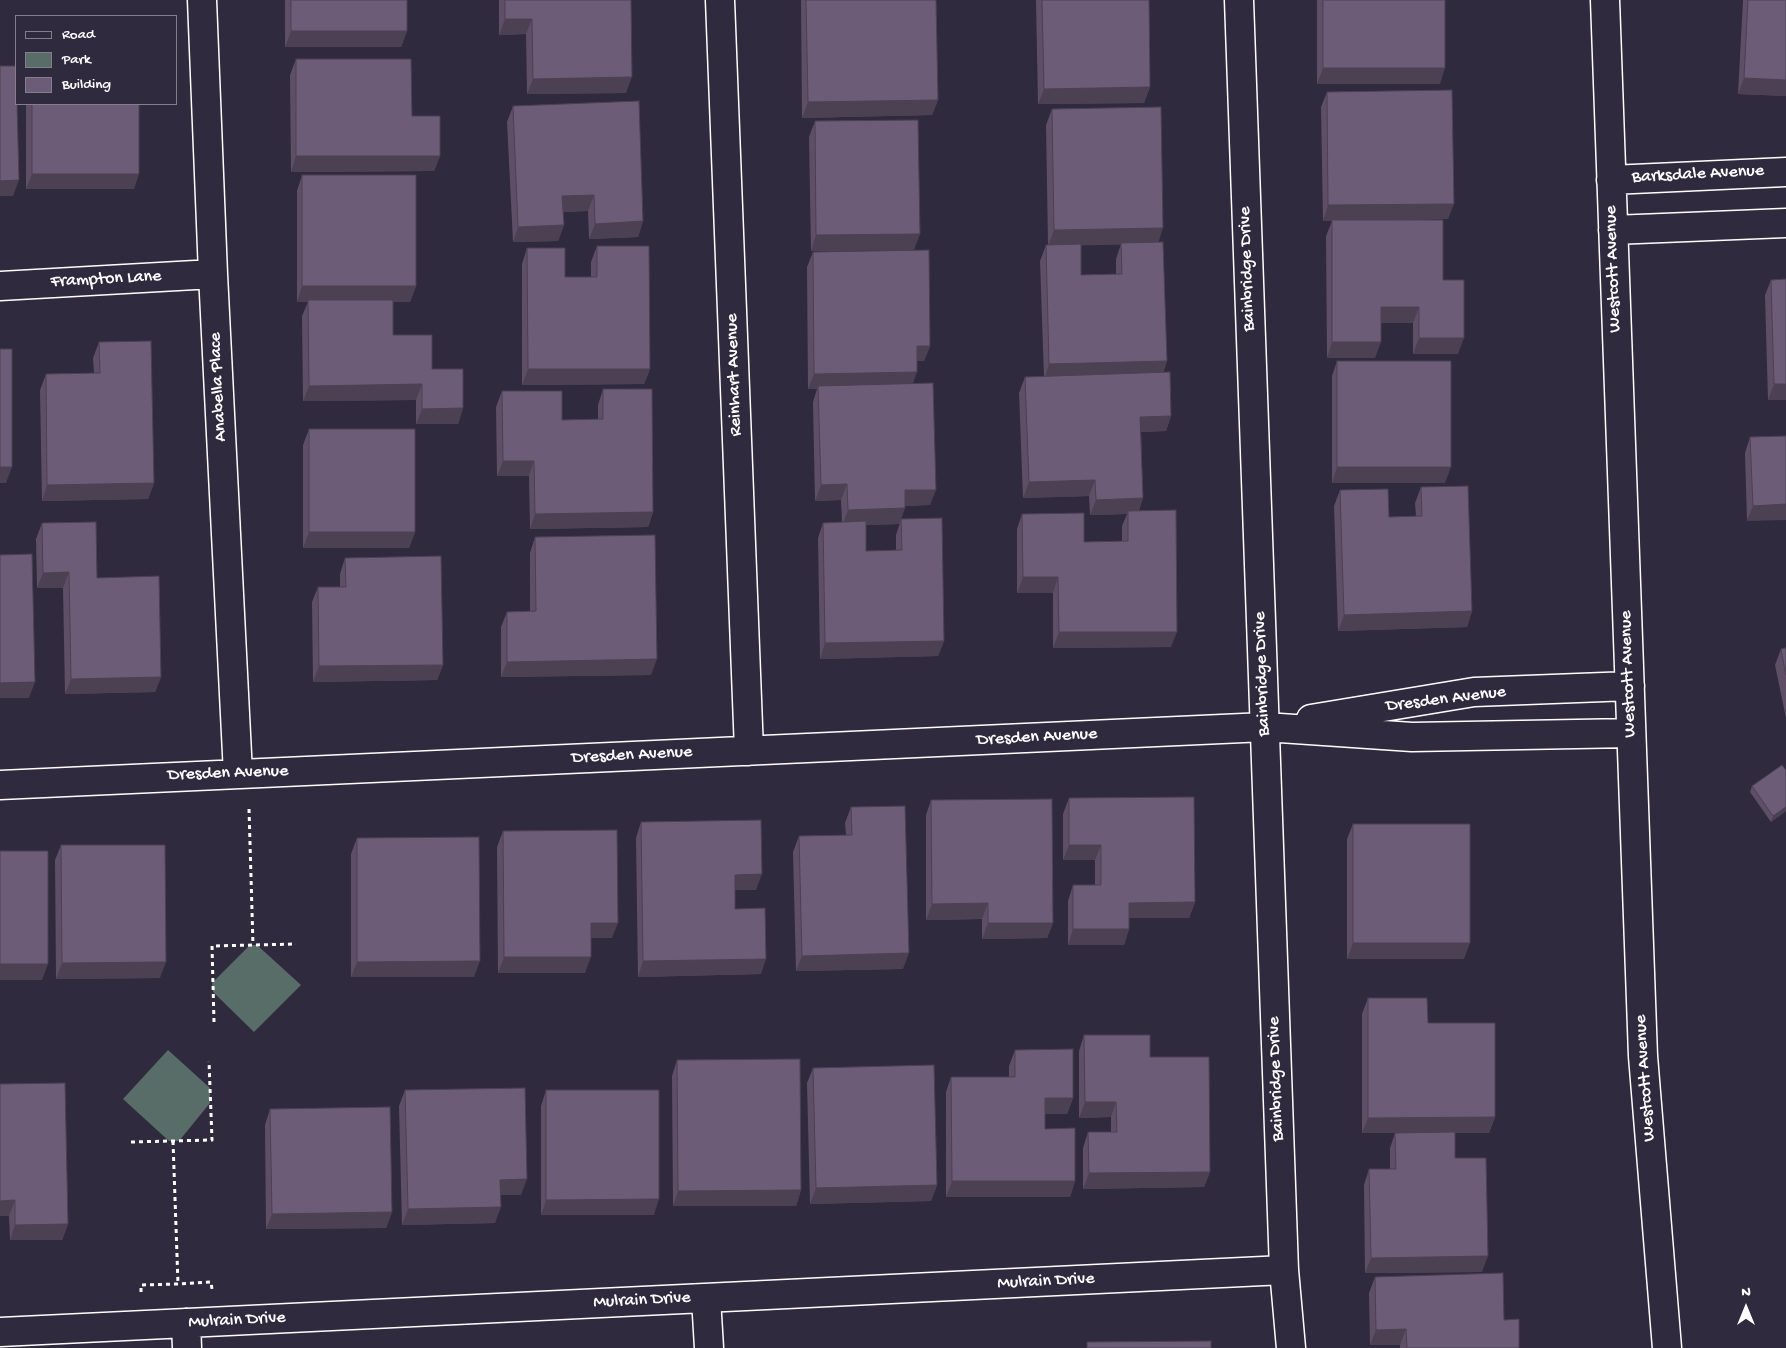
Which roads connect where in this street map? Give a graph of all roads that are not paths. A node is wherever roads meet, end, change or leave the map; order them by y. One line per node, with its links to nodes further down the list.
1 (202, 0): 9 (street, Anabella Place)
2 (720, 0): 14 (street, Reinhart Avenue)
3 (1239, 0): 12 (street, Bainbridge Drive)
4 (1604, 0): 6 (street, Westcott Avenue)
5 (1786, 172): 6 (street, Barksdale Avenue)
6 (1611, 180): 8 (street, Westcott Avenue)
7 (1786, 223): 8 (street)
8 (1613, 230): 11 (street, Westcott Avenue)
9 (213, 274): 10 (street, Frampton Lane); 15 (street, Anabella Place)
10 (0, 286)
11 (1630, 686): 12 (street, Dresden Avenue); 13 (street, Westcott Avenue)
12 (1264, 727): 13 (street, Dresden Avenue); 14 (street, Dresden Avenue); 17 (street, Bainbridge Drive)
13 (1631, 733): 21 (street, Westcott Avenue)
14 (749, 751): 15 (street, Dresden Avenue)
15 (238, 774): 16 (street, Dresden Avenue)
16 (0, 784)
17 (1284, 1270): 18 (street, Mulrain Drive); 23 (street, Bainbridge Drive)
18 (706, 1298): 20 (street, Mulrain Drive); 22 (street)
19 (0, 1332): 20 (street, Mulrain Drive)
20 (187, 1336)
21 (1667, 1347)
22 (709, 1348)
23 (1291, 1348)

